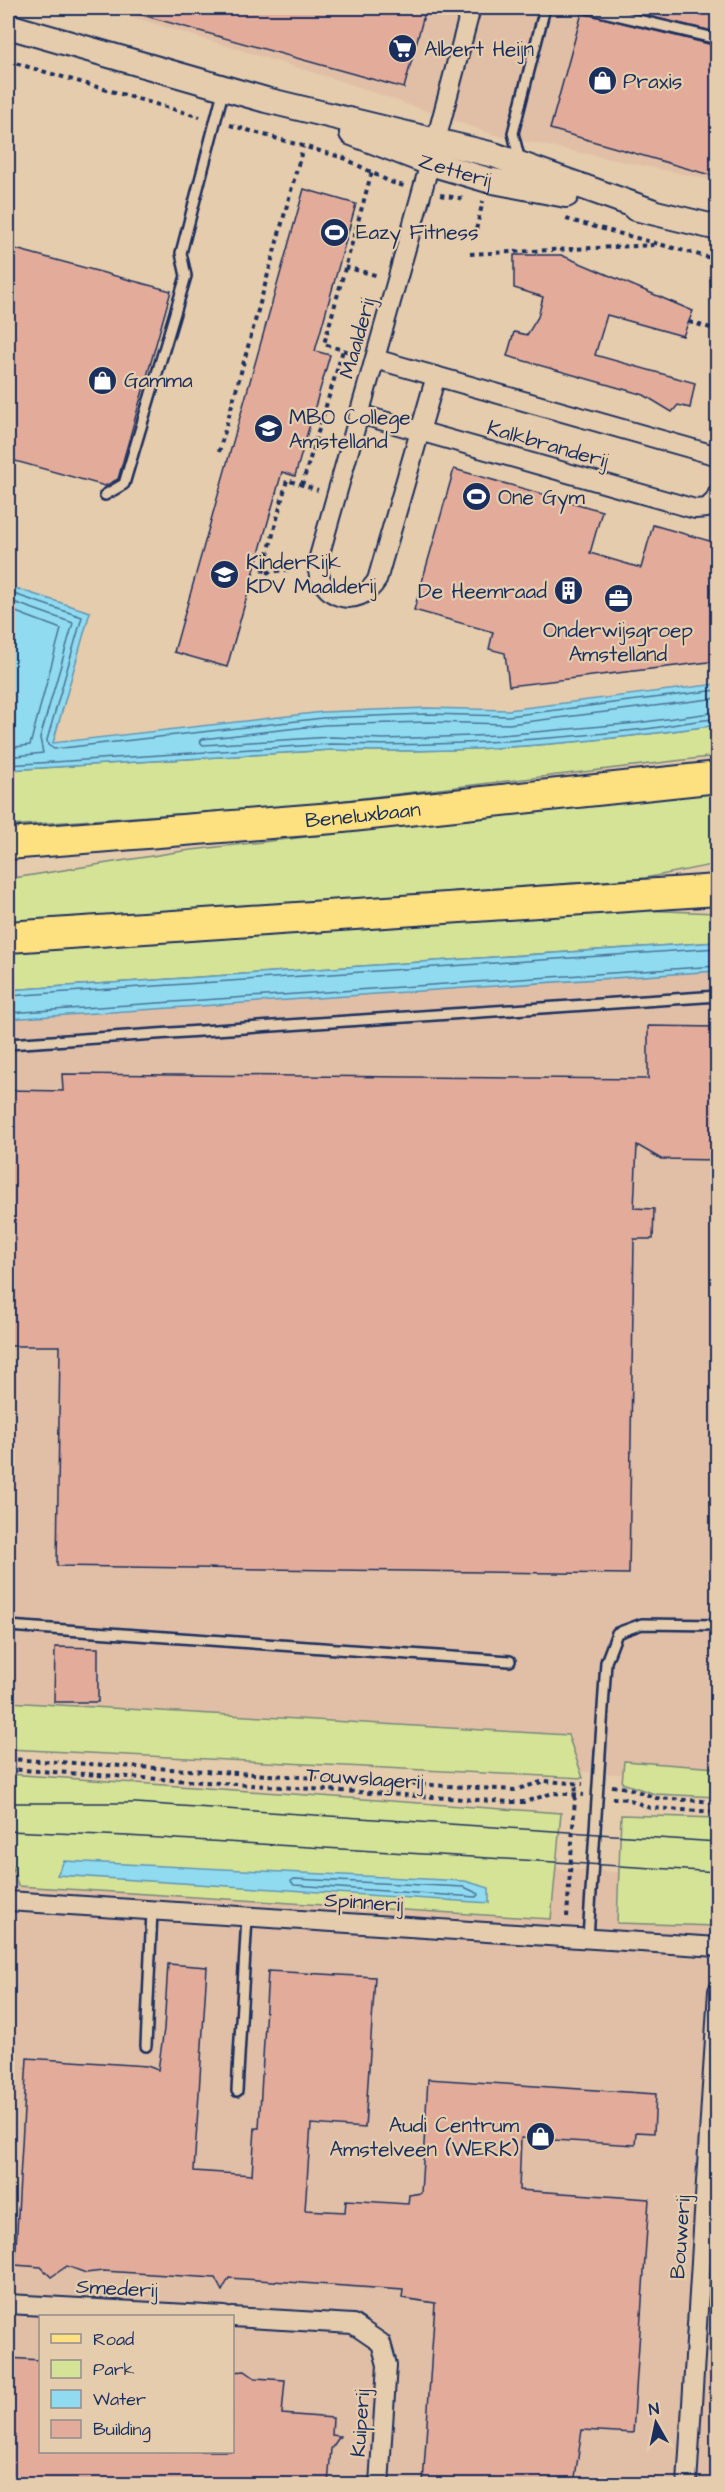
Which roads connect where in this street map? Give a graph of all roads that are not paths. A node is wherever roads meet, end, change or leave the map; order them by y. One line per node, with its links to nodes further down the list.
1 (471, 8): 7 (street, Maalderij)
2 (545, 8): 8 (lane)
3 (587, 8): 5 (lane)
4 (8, 26): 6 (street, Zetterij)
5 (717, 39)
6 (224, 88): 7 (street, Zetterij); 17 (lane)
7 (433, 151): 8 (street, Zetterij); 9 (street, Zetterij); 11 (street, Maalderij)
8 (521, 166): 9 (street, Zetterij)
9 (651, 211): 10 (street, Zetterij)
10 (717, 228)
11 (375, 359): 12 (street, Kalkbranderij); 13 (street, Maalderij)
12 (436, 376): 14 (street); 15 (street, Kalkbranderij)
13 (359, 414): 14 (street, Kalkbranderij); 14 (street, Maalderij)
14 (420, 431): 16 (street, Kalkbranderij)
15 (717, 456)
16 (717, 493)
17 (105, 495)
18 (717, 777): 19 (main road, Beneluxbaan)
19 (8, 844)
20 (717, 890): 21 (main road)
21 (8, 937)
22 (717, 996): 23 (lane)
23 (8, 1044)
24 (717, 1625): 30 (lane)
25 (8, 1626): 26 (lane)
26 (510, 1661)
27 (8, 1901): 28 (street, Spinnerij)
28 (152, 1911): 29 (street, Spinnerij); 33 (lane)
29 (248, 1917): 30 (street, Spinnerij); 34 (lane)
30 (588, 1938): 31 (street, Spinnerij)
31 (717, 1947)
32 (717, 1992): 39 (street, Bouwerij)
33 (146, 2046)
34 (237, 2091)
35 (8, 2304): 36 (street, Smederij)
36 (206, 2315)
37 (234, 2317): 38 (street, Kuiperij)
38 (379, 2484)
39 (687, 2484)

